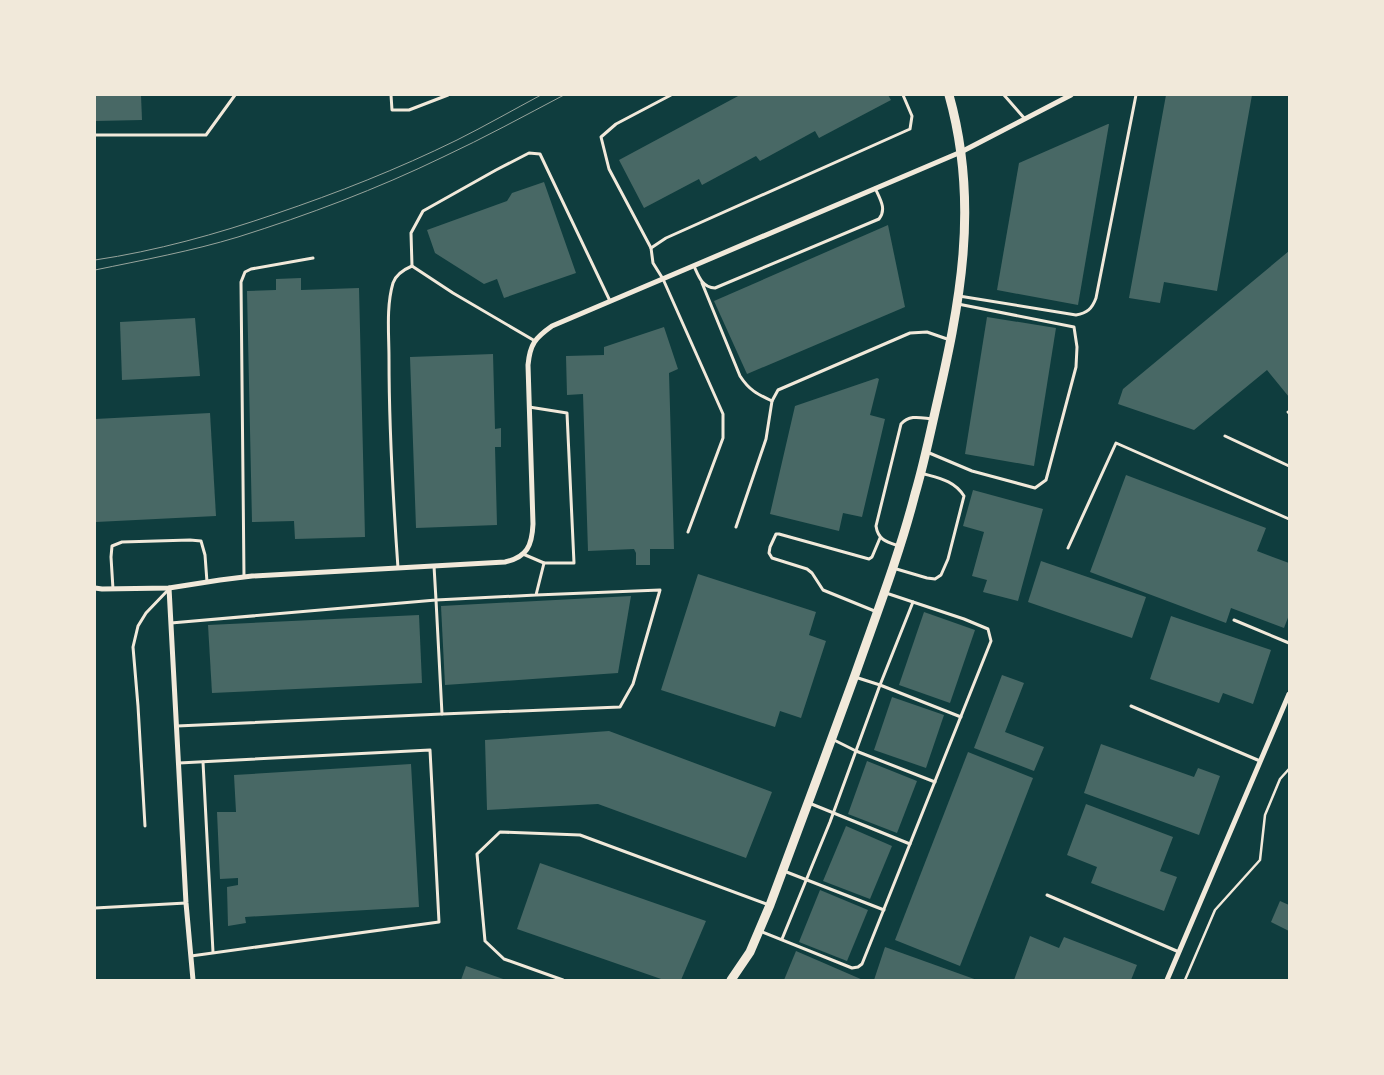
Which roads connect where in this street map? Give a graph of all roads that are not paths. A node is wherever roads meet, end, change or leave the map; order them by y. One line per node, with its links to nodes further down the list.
1 (235, 95): 11 (lane)
2 (391, 95): 3 (lane)
3 (448, 95)
4 (671, 95): 14 (lane)
5 (903, 95): 14 (lane)
6 (949, 95): 12 (street)
7 (1004, 95): 10 (lane)
8 (1071, 95): 10 (street)
9 (1136, 95): 20 (lane)
10 (1025, 119): 12 (street)
11 (95, 135)
12 (960, 152): 13 (street); 20 (street)
13 (874, 188): 17 (street); 19 (lane)
14 (651, 248): 18 (lane)
15 (313, 258): 42 (lane)
16 (412, 266): 21 (lane); 23 (lane); 40 (lane)
17 (693, 266): 18 (street); 19 (lane)
18 (663, 279): 21 (street); 33 (lane)
19 (702, 282): 24 (lane)
20 (958, 300): 22 (street); 28 (lane)
21 (610, 301): 23 (street)
22 (950, 340): 24 (lane); 26 (street)
23 (535, 341): 25 (street)
24 (772, 401): 32 (lane)
25 (529, 407): 37 (street); 38 (lane)
26 (933, 419): 28 (street); 34 (lane)
27 (1225, 436): 29 (lane)
28 (926, 452): 30 (street)
29 (1289, 466)
30 (920, 473): 35 (street); 41 (lane)
31 (1289, 519): 36 (lane)
32 (736, 528)
33 (688, 532)
34 (880, 538): 35 (lane); 51 (lane)
35 (900, 546): 41 (street)
36 (1068, 548)
37 (523, 554): 38 (lane); 39 (street)
38 (544, 563): 48 (lane)
39 (434, 566): 40 (street); 49 (lane)
40 (398, 568): 42 (street)
41 (893, 568): 47 (street)
42 (244, 577): 43 (street)
43 (207, 582): 45 (street); 46 (lane)
44 (95, 588): 46 (street)
45 (170, 588): 46 (street); 53 (street); 70 (lane)
46 (113, 589)
47 (884, 593): 50 (lane); 51 (street)
48 (536, 595): 49 (lane); 59 (lane)
49 (436, 600): 53 (lane); 59 (lane)
50 (913, 602): 56 (lane); 60 (lane)
51 (877, 612): 55 (street)
52 (1234, 620): 54 (lane)
53 (171, 623): 61 (street)
54 (1289, 643)
55 (854, 676): 56 (lane); 62 (street)
56 (880, 685): 60 (lane); 63 (lane)
57 (1289, 694): 64 (street)
58 (1131, 706): 64 (lane)
59 (442, 714): 61 (lane)
60 (961, 717): 67 (lane)
61 (177, 726): 66 (street)
62 (832, 739): 63 (lane); 68 (street)
63 (856, 751): 67 (lane); 69 (lane)
64 (1260, 761): 82 (street)
65 (203, 762): 66 (lane); 81 (lane); 81 (lane)
66 (179, 763): 75 (street)
67 (935, 782): 71 (lane)
68 (808, 803): 69 (lane); 72 (street)
69 (833, 814): 71 (lane); 73 (lane)
70 (145, 826)
71 (910, 844): 78 (lane)
72 (783, 871): 73 (lane); 76 (street)
73 (806, 879): 78 (lane); 80 (lane)
74 (1047, 895): 82 (lane)
75 (186, 903): 77 (lane); 83 (street)
76 (770, 905): 79 (street); 85 (lane)
77 (95, 908)
78 (884, 910): 80 (lane)
79 (760, 931): 80 (lane); 86 (street)
80 (782, 939)
81 (213, 952): 83 (lane)
82 (1179, 952): 87 (street)
83 (190, 956): 84 (street)
84 (193, 980)
85 (563, 980)
86 (731, 980)
87 (1167, 980)

